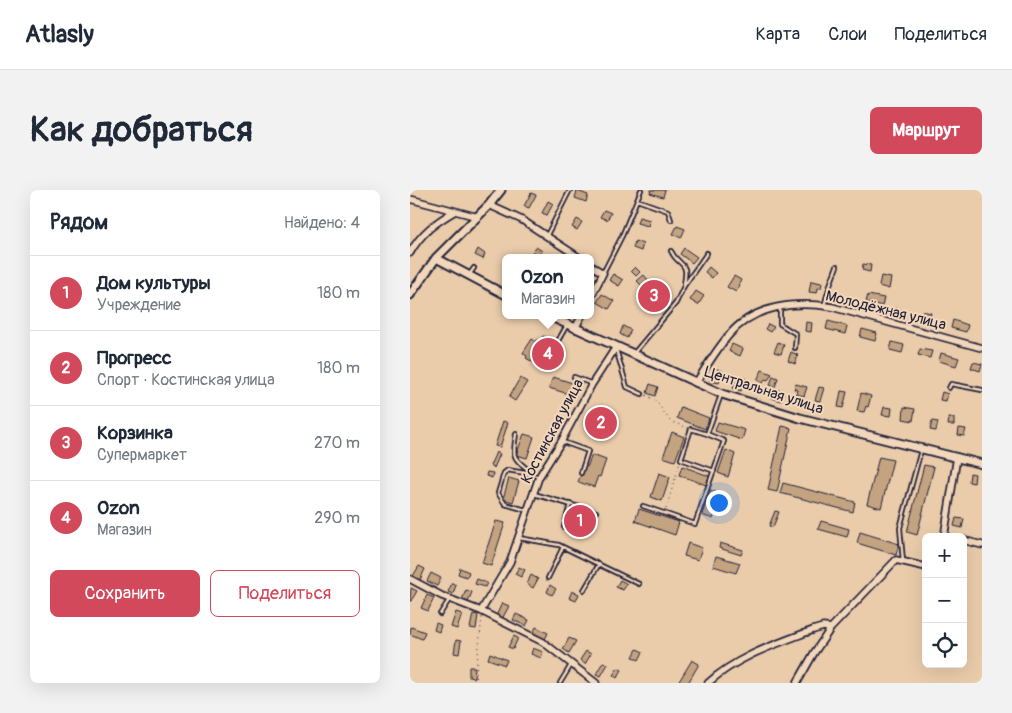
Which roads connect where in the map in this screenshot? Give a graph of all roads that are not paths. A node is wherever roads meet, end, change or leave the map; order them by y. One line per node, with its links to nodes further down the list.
1 (501, 190): 6 (street)
2 (570, 190): 10 (lane)
3 (641, 190): 5 (lane)
4 (410, 199): 7 (street)
5 (638, 200): 9 (lane); 19 (lane)
6 (489, 205): 8 (street); 10 (street)
7 (455, 211): 8 (street); 12 (street)
8 (478, 217): 15 (street)
9 (671, 220)
10 (547, 236): 14 (street)
11 (672, 251): 21 (lane)
12 (410, 253)
13 (707, 253): 21 (lane)
14 (574, 254)
15 (436, 258): 20 (street); 24 (street)
16 (838, 266): 26 (lane)
17 (594, 267): 19 (street)
18 (474, 268): 20 (lane)
19 (604, 273): 22 (street)
20 (472, 279): 23 (street)
21 (684, 286): 35 (lane)
22 (594, 292)
23 (502, 293)
24 (410, 295)
25 (780, 306): 26 (street, Молодёжная улица); 33 (lane); 37 (street, Молодёжная улица)
26 (824, 306): 34 (street, Молодёжная улица)
27 (555, 319): 29 (street, Центральная улица)
28 (580, 319): 30 (street)
29 (567, 325): 30 (street, Центральная улица); 31 (lane)
30 (575, 329): 32 (street, Центральная улица)
31 (544, 339)
32 (616, 347): 35 (street, Центральная улица); 38 (street, Костинская улица); 41 (lane)
33 (795, 348)
34 (982, 348)
35 (633, 354): 37 (street, Центральная улица)
36 (574, 377): 38 (lane)
37 (696, 383): 42 (street, Центральная улица)
38 (592, 384): 45 (street, Костинская улица)
39 (949, 388): 40 (lane)
40 (982, 390)
41 (642, 394)
42 (722, 394): 44 (lane); 46 (street, Центральная улица)
43 (516, 434): 51 (lane)
44 (707, 434): 49 (lane); 49 (lane)
45 (561, 442): 50 (lane); 51 (street, Костинская улица)
46 (921, 449): 47 (street, Центральная улица); 63 (lane)
47 (957, 457): 48 (street, Центральная улица); 58 (street)
48 (982, 464)
49 (714, 471): 54 (lane)
50 (581, 473)
51 (536, 476): 52 (street, Костинская улица); 55 (lane)
52 (532, 494): 53 (lane); 55 (street, Костинская улица)
53 (570, 504): 56 (lane); 57 (lane)
54 (643, 506)
55 (528, 510): 59 (street, Костинская улица)
56 (596, 512)
57 (564, 527)
58 (946, 533)
59 (519, 538): 62 (lane); 71 (street, Костинская улица)
60 (967, 541): 61 (street)
61 (982, 545)
62 (563, 547): 64 (lane); 66 (lane)
63 (902, 561): 65 (street); 73 (street)
64 (599, 564): 68 (lane); 69 (lane)
65 (922, 566)
66 (548, 578)
67 (410, 579): 70 (street)
68 (639, 584)
69 (584, 590)
70 (450, 599): 71 (street); 72 (lane)
71 (482, 612): 74 (street)
72 (440, 614)
73 (831, 628): 77 (street); 78 (street)
74 (572, 664): 75 (lane); 76 (street)
75 (560, 683)
76 (596, 683)
77 (708, 683)
78 (798, 683)

